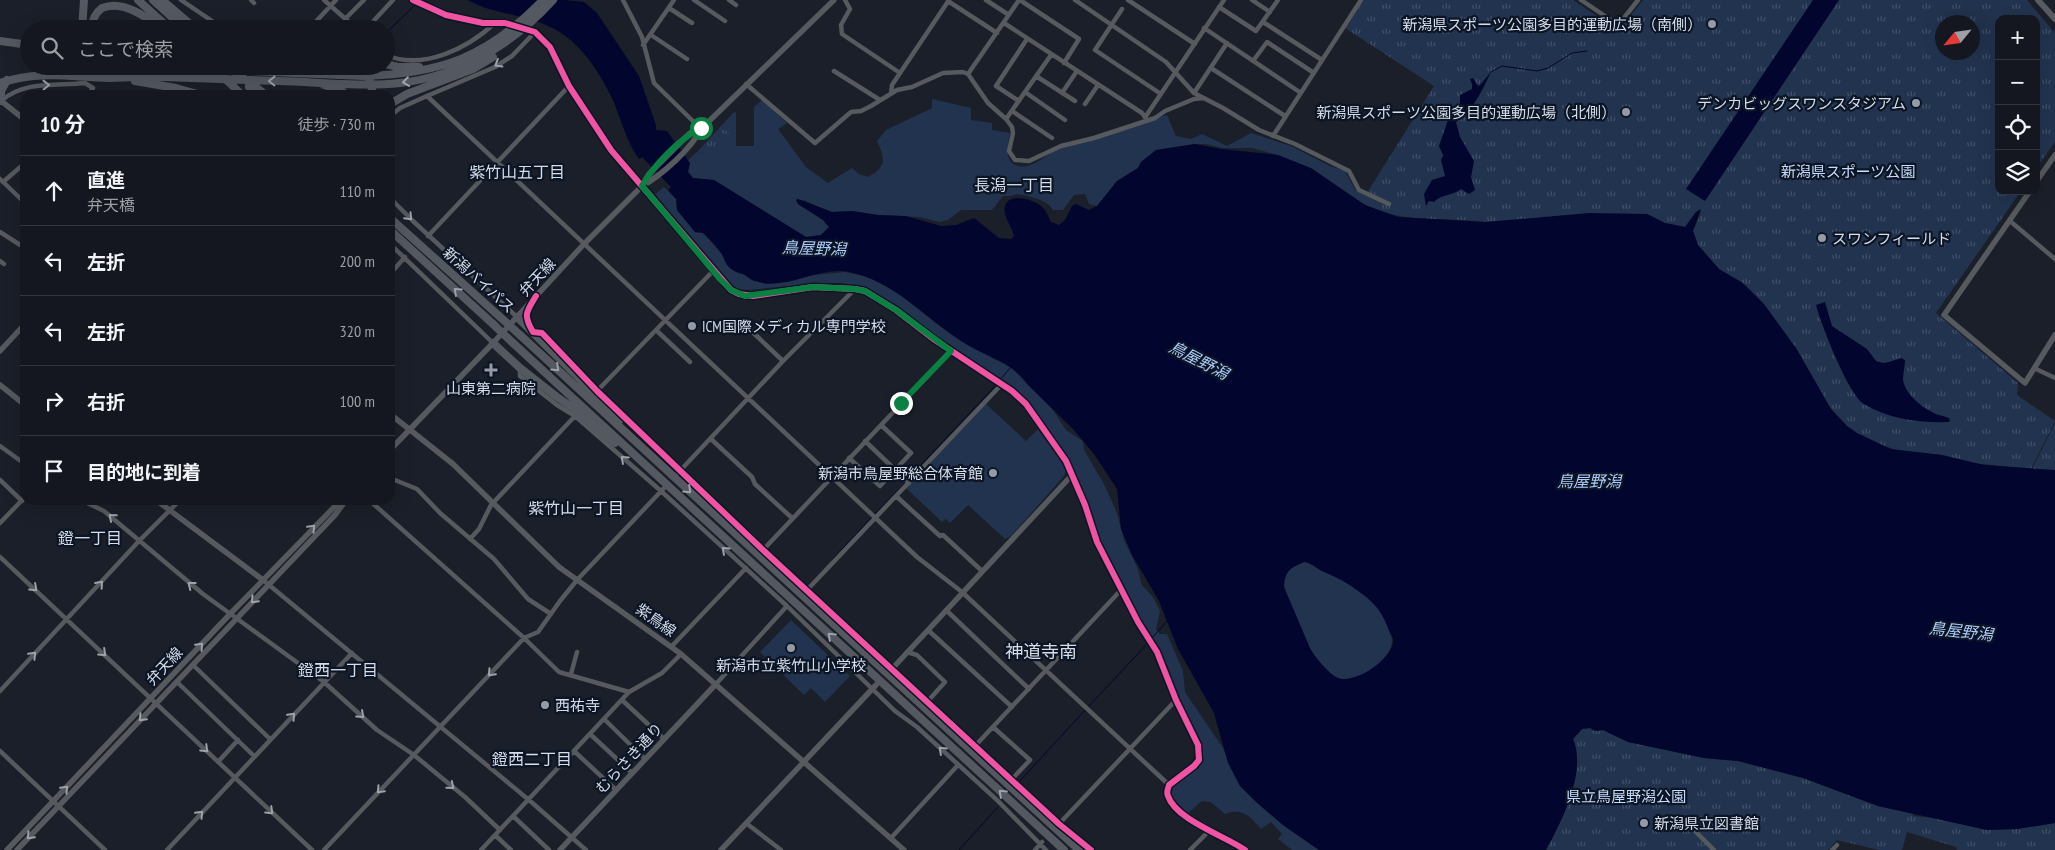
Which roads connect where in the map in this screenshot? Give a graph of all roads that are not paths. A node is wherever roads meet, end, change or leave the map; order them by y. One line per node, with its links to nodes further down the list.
1 (84, 0): 42 (highway)
2 (138, 0): 45 (highway)
3 (153, 0): 46 (highway)
4 (162, 0): 47 (highway)
5 (181, 0): 48 (street)
6 (324, 0): 33 (street)
7 (336, 0): 33 (street)
8 (364, 0): 40 (street)
9 (393, 0): 50 (street)
10 (413, 0): 54 (street)
11 (543, 0): 58 (highway)
12 (553, 0): 58 (highway)
13 (623, 0): 67 (street)
14 (674, 0): 36 (street)
15 (694, 0): 52 (street)
16 (729, 0): 32 (street)
17 (834, 0): 96 (street)
18 (845, 0): 80 (street)
19 (948, 0): 60 (street); 80 (street)
20 (986, 0): 39 (street)
21 (1019, 0): 39 (street); 73 (street)
22 (1075, 0): 34 (street)
23 (1088, 0): 34 (street)
24 (1128, 0): 65 (street)
25 (1224, 0): 35 (street)
26 (1252, 0): 38 (street)
27 (1278, 0): 38 (street)
28 (1361, 0): 71 (street)
29 (1581, 0): 30 (street)
30 (1638, 0)
31 (2038, 0): 41 (main road)
32 (736, 5)
33 (330, 6): 40 (street); 49 (street)
34 (1084, 6): 57 (street)
35 (1220, 7): 53 (street); 59 (street)
36 (669, 8): 51 (street); 61 (street)
37 (1122, 9): 57 (street)
38 (1270, 12): 53 (street)
39 (1009, 15): 56 (street)
40 (346, 18)
41 (2055, 19)
42 (83, 20)
43 (94, 20): 44 (highway)
44 (150, 20)
45 (160, 20)
46 (175, 20)
47 (185, 20)
48 (211, 20)
49 (317, 20)
50 (374, 20)
51 (691, 21)
52 (725, 21)
53 (1263, 22): 71 (street)
54 (495, 23): 55 (street); 69 (street)
55 (506, 23)
56 (1004, 23): 60 (street); 62 (street)
57 (1111, 25): 79 (street); 109 (street)
58 (523, 26): 75 (highway); 94 (highway, one-way to 94); 115 (highway)
59 (1204, 28): 64 (street); 65 (street)
60 (997, 33): 82 (street)
61 (651, 35): 67 (street); 70 (street)
62 (1027, 39): 68 (street); 116 (street)
63 (0, 42): 66 (highway)
64 (1227, 43): 72 (street); 76 (street)
65 (1195, 44): 79 (street)
66 (20, 45)
67 (643, 45): 126 (street)
68 (1051, 55): 73 (street); 91 (street)
69 (395, 58)
70 (687, 59)
71 (1322, 60): 81 (street)
72 (1253, 62): 81 (street); 110 (street)
73 (1064, 63): 78 (street)
74 (395, 66): 75 (highway)
75 (435, 68): 88 (highway)
76 (1211, 68): 108 (street); 122 (street)
77 (834, 70): 114 (street)
78 (1077, 71): 97 (street); 107 (street)
79 (1176, 71): 108 (street); 109 (street)
80 (900, 73): 106 (street)
81 (1314, 73): 110 (street)
82 (968, 74): 106 (street); 124 (street)
83 (48, 75): 93 (highway)
84 (68, 75): 92 (highway)
85 (146, 75): 90 (highway)
86 (228, 75): 95 (highway, bridge)
87 (232, 75): 102 (highway, bridge)
88 (340, 75)
89 (366, 75): 104 (highway, bridge)
90 (159, 76): 92 (highway); 95 (highway)
91 (1036, 76): 105 (street); 107 (street)
92 (108, 78): 100 (highway)
93 (4, 81): 113 (highway)
94 (311, 82): 95 (highway, one-way to 95); 103 (highway)
95 (233, 83): 101 (highway)
96 (746, 84): 114 (street); 126 (street)
97 (1098, 85): 118 (street); 123 (street)
98 (569, 86): 111 (street, one-way to 111); 130 (street); 134 (street)
99 (92, 90): 113 (street, one-way to 99)
100 (183, 90)
101 (238, 90)
102 (254, 90)
103 (338, 90)
104 (372, 90)
105 (1025, 92): 116 (street); 125 (street)
106 (891, 93): 114 (street)
107 (1062, 93): 117 (street)
108 (1194, 93): 112 (street)
109 (1161, 94): 123 (street)
110 (1301, 94): 122 (street)
111 (427, 96): 120 (street); 130 (street)
112 (1204, 98): 123 (street); 127 (street)
113 (1, 100): 121 (street)
114 (880, 100)
115 (395, 101)
116 (1018, 101): 119 (street)
117 (1075, 102)
118 (1085, 104)
119 (1012, 111): 124 (street); 128 (street)
120 (395, 112)
121 (20, 116)
122 (1285, 116): 127 (street)
123 (1147, 118): 124 (street)
124 (1006, 119)
125 (1065, 120)
126 (701, 128): 134 (street); 134 (street)
127 (1273, 136): 138 (street)
128 (1052, 138)
129 (2055, 155): 132 (street)
130 (497, 162): 144 (street); 146 (street)
131 (20, 167): 133 (street)
132 (2040, 176)
133 (1, 181): 136 (street)
134 (642, 186): 146 (street, 弁天線); 152 (street)
135 (2027, 195): 140 (street)
136 (20, 198)
137 (395, 203): 144 (street, one-way to 144)
138 (1389, 204)
139 (395, 218): 145 (highway)
140 (2010, 221): 150 (street); 168 (street)
141 (395, 222): 145 (highway, 新潟バイパス)
142 (0, 232): 147 (street)
143 (395, 235): 186 (highway, 新潟バイパス, one-way to 143, bridge)
144 (428, 236): 155 (street)
145 (415, 240): 183 (highway, 新潟バイパス, one-way to 183, bridge)
146 (584, 244): 154 (street, 弁天線); 156 (street)
147 (20, 245)
148 (395, 248): 149 (street)
149 (406, 257): 151 (street); 162 (street)
150 (2055, 259)
151 (395, 269)
152 (714, 272): 153 (street); 156 (street)
153 (855, 289): 164 (street); 165 (street)
154 (536, 296): 155 (street, 弁天線); 160 (street)
155 (517, 317): 160 (highway); 162 (street, 弁天線)
156 (665, 320): 159 (street); 173 (street)
157 (744, 324): 165 (street)
158 (20, 329): 163 (street)
159 (656, 330): 166 (street); 172 (street)
160 (533, 332): 172 (street); 183 (highway)
161 (2055, 335): 168 (street)
162 (493, 343): 167 (highway); 178 (street, 弁天線)
163 (0, 351)
164 (951, 351): 170 (street); 177 (street)
165 (783, 361): 173 (street)
166 (690, 362)
167 (520, 368): 175 (street); 186 (highway)
168 (2034, 368): 169 (street)
169 (2055, 378)
170 (1000, 383): 189 (street); 193 (street)
171 (0, 385): 174 (street)
172 (597, 391): 188 (street)
173 (748, 398): 179 (street); 190 (street)
174 (20, 401)
175 (575, 416): 195 (street, one-way to 175); 199 (street)
176 (395, 418): 178 (street, 紫鳥線)
177 (881, 425): 180 (street); 187 (street)
178 (409, 430): 181 (street, 弁天線); 199 (street, 紫鳥線)
179 (710, 439): 188 (street); 208 (street)
180 (865, 441): 184 (street); 187 (street)
181 (395, 445)
182 (0, 446): 185 (street)
183 (650, 454): 306 (highway, 新潟バイパス, one-way to 306)
184 (849, 458): 187 (street); 190 (street)
185 (20, 460)
186 (642, 461): 305 (highway, 新潟バイパス, one-way to 186)
187 (895, 470): 193 (street)
188 (678, 472): 212 (street)
189 (1072, 475): 215 (street); 220 (street)
190 (832, 477): 207 (street); 208 (street)
191 (0, 480): 197 (street)
192 (395, 480): 210 (street)
193 (908, 483): 196 (street)
194 (665, 487): 195 (street)
195 (661, 491): 214 (street, one-way to 195); 217 (street)
196 (896, 496): 207 (street); 215 (street)
197 (20, 497)
198 (20, 502): 209 (street)
199 (493, 503): 210 (street); 217 (street, 紫鳥線)
200 (91, 505): 211 (street, one-way to 200)
201 (162, 505): 206 (street)
202 (175, 505): 206 (street)
203 (336, 505): 216 (street, 弁天線, one-way to 203)
204 (342, 505): 218 (street, 弁天線)
205 (375, 505): 229 (street)
206 (170, 511): 211 (street); 216 (street)
207 (876, 517): 219 (street); 221 (street)
208 (792, 518): 212 (street)
209 (1, 520)
210 (470, 539): 225 (street)
211 (139, 541): 224 (street, one-way to 211); 227 (street, one-way to 211)
212 (763, 550): 219 (street)
213 (0, 557): 227 (street, one-way to 227)
214 (746, 568): 222 (street); 230 (street)
215 (982, 572): 221 (street)
216 (263, 580): 218 (street); 224 (street, 弁天線)
217 (577, 580): 225 (street); 230 (street, 紫鳥線)
218 (269, 584): 226 (street, 弁天線, one-way to 226); 233 (street)
219 (807, 590): 236 (street)
220 (1121, 590): 237 (street); 248 (street)
221 (962, 592): 223 (street); 237 (street)
222 (787, 606): 241 (street); 242 (street)
223 (946, 610): 228 (street); 243 (street)
224 (231, 613): 226 (street); 246 (street, 弁天線, one-way to 224)
225 (551, 614): 229 (street)
226 (237, 618): 235 (street, 弁天線); 240 (street)
227 (67, 620): 244 (street, one-way to 227); 246 (street, one-way to 246)
228 (928, 630): 232 (street); 251 (street)
229 (524, 638): 238 (street); 253 (street, one-way to 253)
230 (672, 646): 234 (street, 紫鳥線)
231 (577, 652): 238 (street)
232 (907, 652): 236 (street); 249 (street)
233 (352, 653): 240 (street); 253 (street)
234 (681, 654): 241 (street, 紫鳥線); 245 (street)
235 (193, 665): 239 (street, 弁天線); 256 (street)
236 (890, 670): 249 (street)
237 (1047, 670): 243 (street); 260 (street)
238 (572, 674): 245 (street)
239 (177, 682): 250 (street, 弁天線); 258 (street)
240 (324, 682): 256 (street, one-way to 240); 263 (street, one-way to 263)
241 (716, 684): 257 (street, むらさき通り); 266 (street, 紫鳥線)
242 (874, 687): 266 (street); 268 (street, one-way to 242)
243 (1030, 689): 251 (street)
244 (0, 691)
245 (629, 692): 247 (street)
246 (151, 698): 250 (street); 275 (street, 弁天線, one-way to 246)
247 (622, 700): 252 (street); 257 (street)
248 (1176, 700): 260 (street); 272 (street)
249 (928, 701): 259 (street)
250 (156, 703): 267 (street, one-way to 267); 275 (street, 弁天線, one-way to 275)
251 (1012, 707): 254 (street)
252 (604, 719): 255 (street); 265 (street)
253 (441, 726): 263 (street); 274 (street)
254 (993, 727): 259 (street); 271 (street)
255 (590, 734): 262 (street); 269 (street)
256 (270, 739): 264 (street)
257 (664, 739): 265 (street, むらさき通り)
258 (238, 740): 264 (street); 267 (street)
259 (975, 746): 271 (street)
260 (1130, 748): 272 (street); 278 (street)
261 (0, 752): 275 (street)
262 (574, 752): 273 (street); 274 (street)
263 (414, 755): 279 (street, one-way to 279); 294 (street, one-way to 294)
264 (254, 756): 270 (street)
265 (645, 759): 269 (street, むらさき通り)
266 (804, 761): 277 (street); 284 (street, 紫鳥線)
267 (218, 762): 270 (street)
268 (958, 765): 284 (street); 285 (street)
269 (632, 773): 273 (street, むらさき通り)
270 (235, 778): 286 (street, one-way to 270); 293 (street, one-way to 293)
271 (1012, 779): 278 (street)
272 (1169, 785): 280 (street)
273 (616, 790): 283 (street, むらさき通り)
274 (529, 800): 276 (street); 283 (street)
275 (56, 804): 288 (street, 弁天線); 289 (street, 弁天線, one-way to 289); 290 (street)
276 (513, 816): 279 (street); 297 (street)
277 (746, 823): 300 (street); 301 (street)
278 (1058, 825): 307 (street)
279 (500, 830): 282 (street)
280 (1210, 830): 308 (street); 309 (street)
281 (1695, 831): 310 (street)
282 (495, 835): 295 (street); 296 (street)
283 (572, 837): 298 (street, むらさき通り); 299 (street)
284 (891, 838): 302 (street, 紫鳥線)
285 (1041, 843): 303 (street); 304 (street)
286 (172, 845): 291 (street); 292 (street)
287 (1837, 845): 311 (street)
288 (7, 850)
289 (17, 850)
290 (105, 850)
291 (167, 850)
292 (177, 850)
293 (312, 850)
294 (324, 850)
295 (481, 850)
296 (511, 850)
297 (549, 850)
298 (560, 850)
299 (586, 850)
300 (721, 850)
301 (781, 850)
302 (904, 850)
303 (1035, 850)
304 (1046, 850)
305 (1062, 850)
306 (1080, 850)
307 (1091, 850)
308 (1190, 850)
309 (1245, 850)
310 (1714, 850)
311 (1832, 850)

